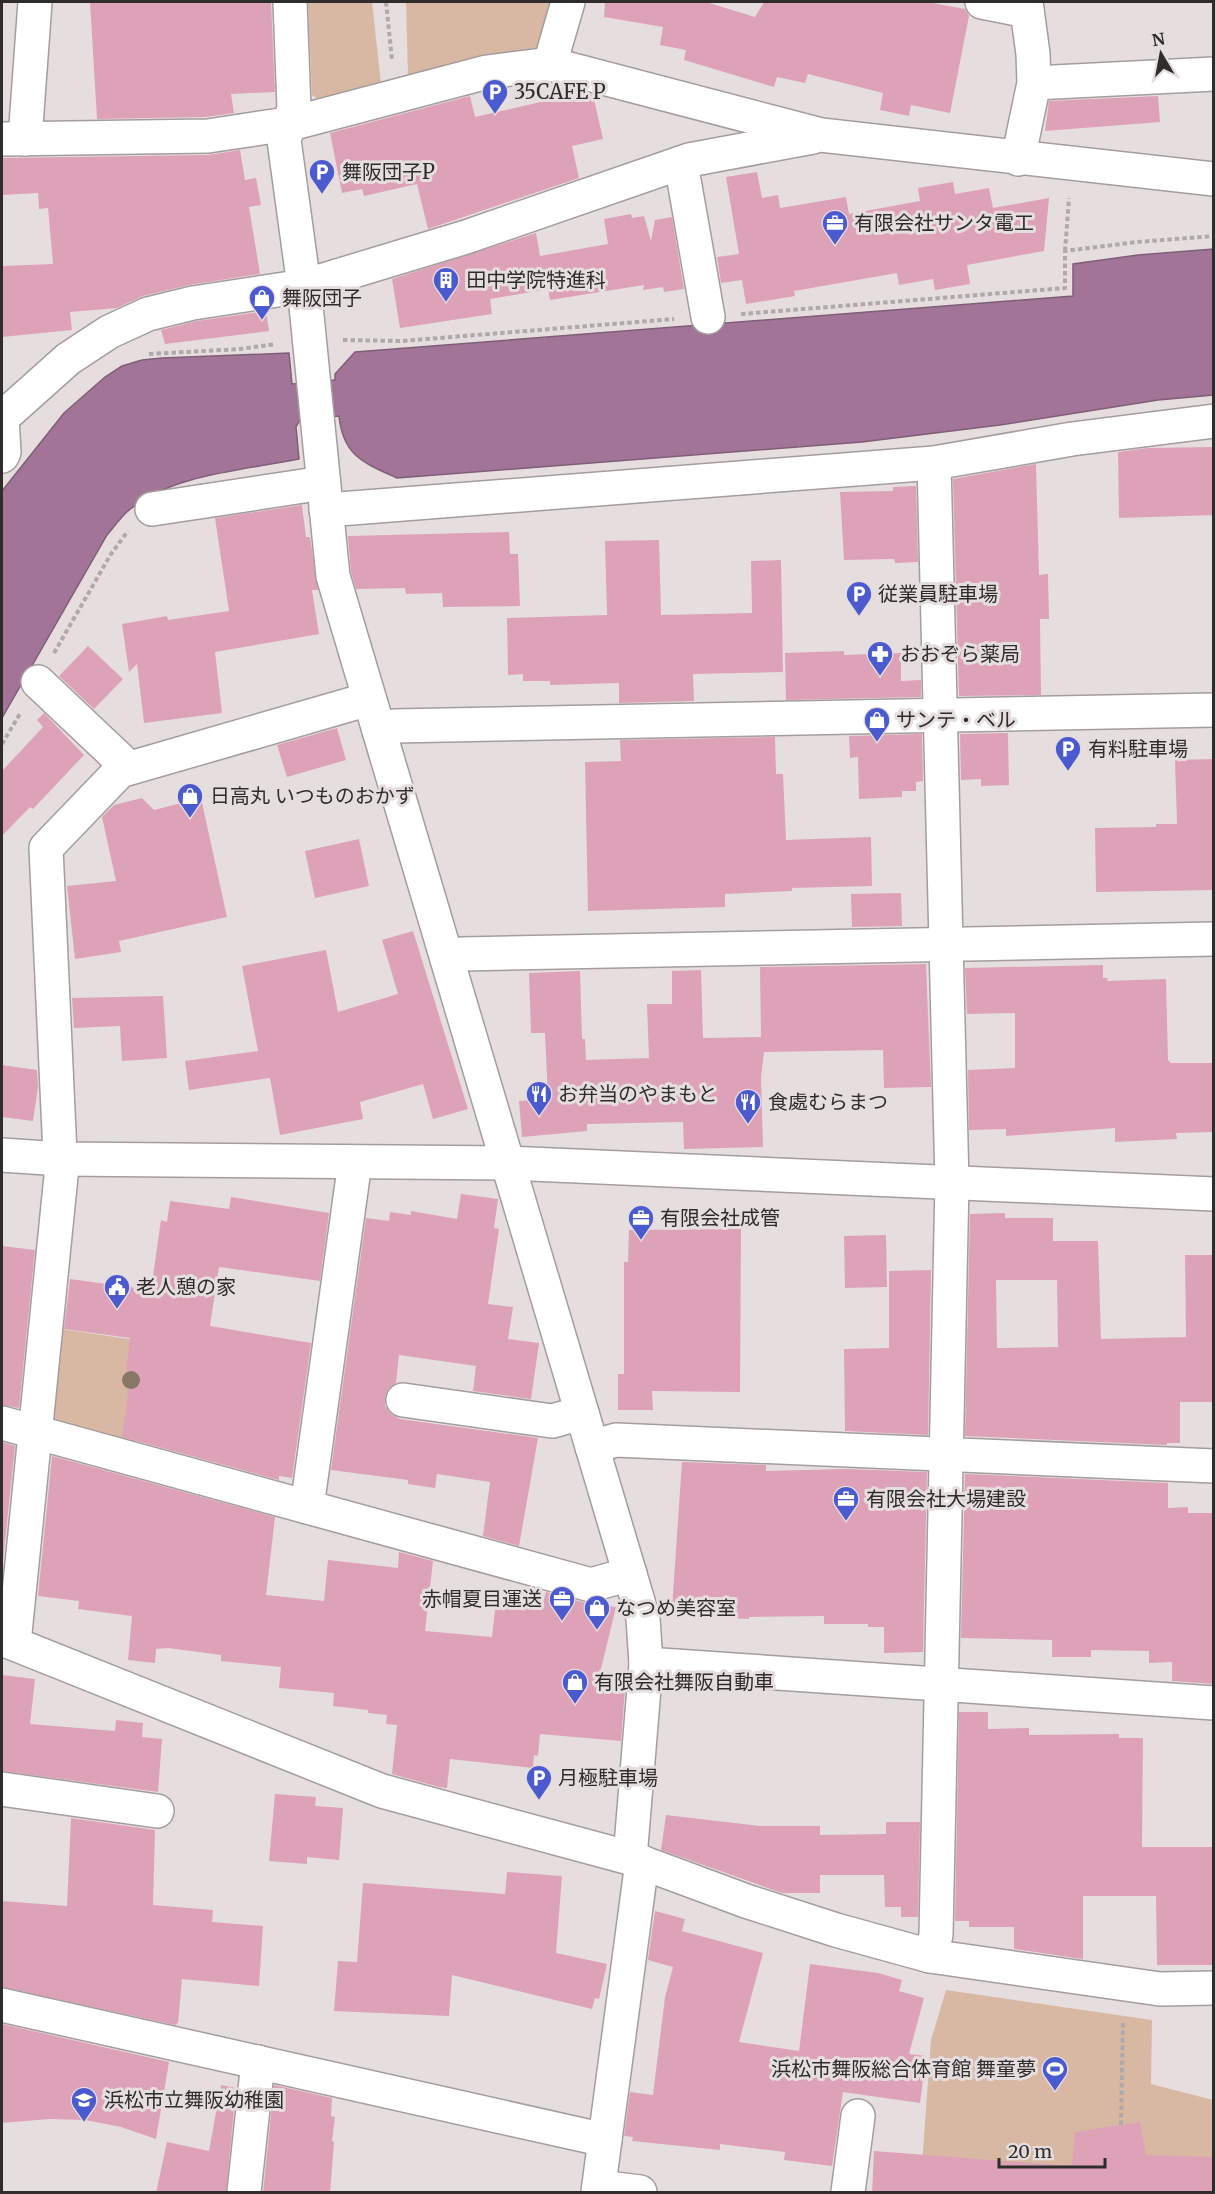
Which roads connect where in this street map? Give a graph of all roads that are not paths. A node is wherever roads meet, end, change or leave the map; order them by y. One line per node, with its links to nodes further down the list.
1 (35, 2): 11 (street)
2 (290, 2): 9 (street)
3 (568, 2): 6 (street)
4 (982, 2): 5 (street)
5 (1026, 6): 8 (street)
6 (550, 64): 9 (street); 10 (street)
7 (1214, 74): 8 (street)
8 (1034, 83): 12 (street)
9 (289, 124): 11 (street); 15 (street)
10 (821, 135): 12 (street); 13 (street)
11 (13, 139)
12 (1018, 159): 14 (street)
13 (681, 163): 15 (street); 16 (street)
14 (1214, 179)
15 (304, 286): 17 (street); 21 (street)
16 (708, 317)
17 (2, 418): 19 (street)
18 (1214, 421): 20 (street)
19 (2, 456)
20 (934, 463): 21 (street); 26 (street)
21 (325, 497): 22 (street); 24 (street)
22 (152, 509)
23 (38, 682): 28 (street)
24 (369, 699): 27 (street); 28 (street)
25 (1214, 710): 26 (street)
26 (940, 715): 27 (street); 30 (street)
27 (379, 730): 31 (street)
28 (129, 768): 33 (street)
29 (1214, 939): 30 (street)
30 (946, 945): 31 (street); 36 (street)
31 (447, 959): 35 (street)
32 (2, 1155): 33 (street)
33 (61, 1159): 34 (street); 41 (street)
34 (356, 1162): 35 (street); 45 (street)
35 (507, 1163): 36 (street); 39 (street)
36 (952, 1183): 37 (street); 43 (street)
37 (1214, 1194)
38 (403, 1400): 39 (street)
39 (582, 1413): 42 (street)
40 (2, 1423): 41 (street)
41 (37, 1431): 45 (street); 47 (street)
42 (592, 1447): 43 (street); 46 (street)
43 (946, 1455): 44 (street); 49 (street)
44 (1214, 1466)
45 (307, 1507): 46 (street)
46 (630, 1574): 48 (street)
47 (8, 1641): 53 (street)
48 (646, 1664): 49 (street); 53 (street)
49 (941, 1684): 50 (street); 54 (street)
50 (1214, 1703)
51 (2, 1789): 52 (street)
52 (157, 1811)
53 (636, 1860): 54 (street); 59 (street)
54 (930, 1956): 55 (street)
55 (1214, 1988)
56 (2, 2005): 57 (street)
57 (258, 2062): 59 (street); 61 (street)
58 (858, 2116): 63 (street)
59 (605, 2140): 60 (street)
60 (598, 2190): 62 (street)
61 (244, 2193)
62 (640, 2193)
63 (848, 2193)

